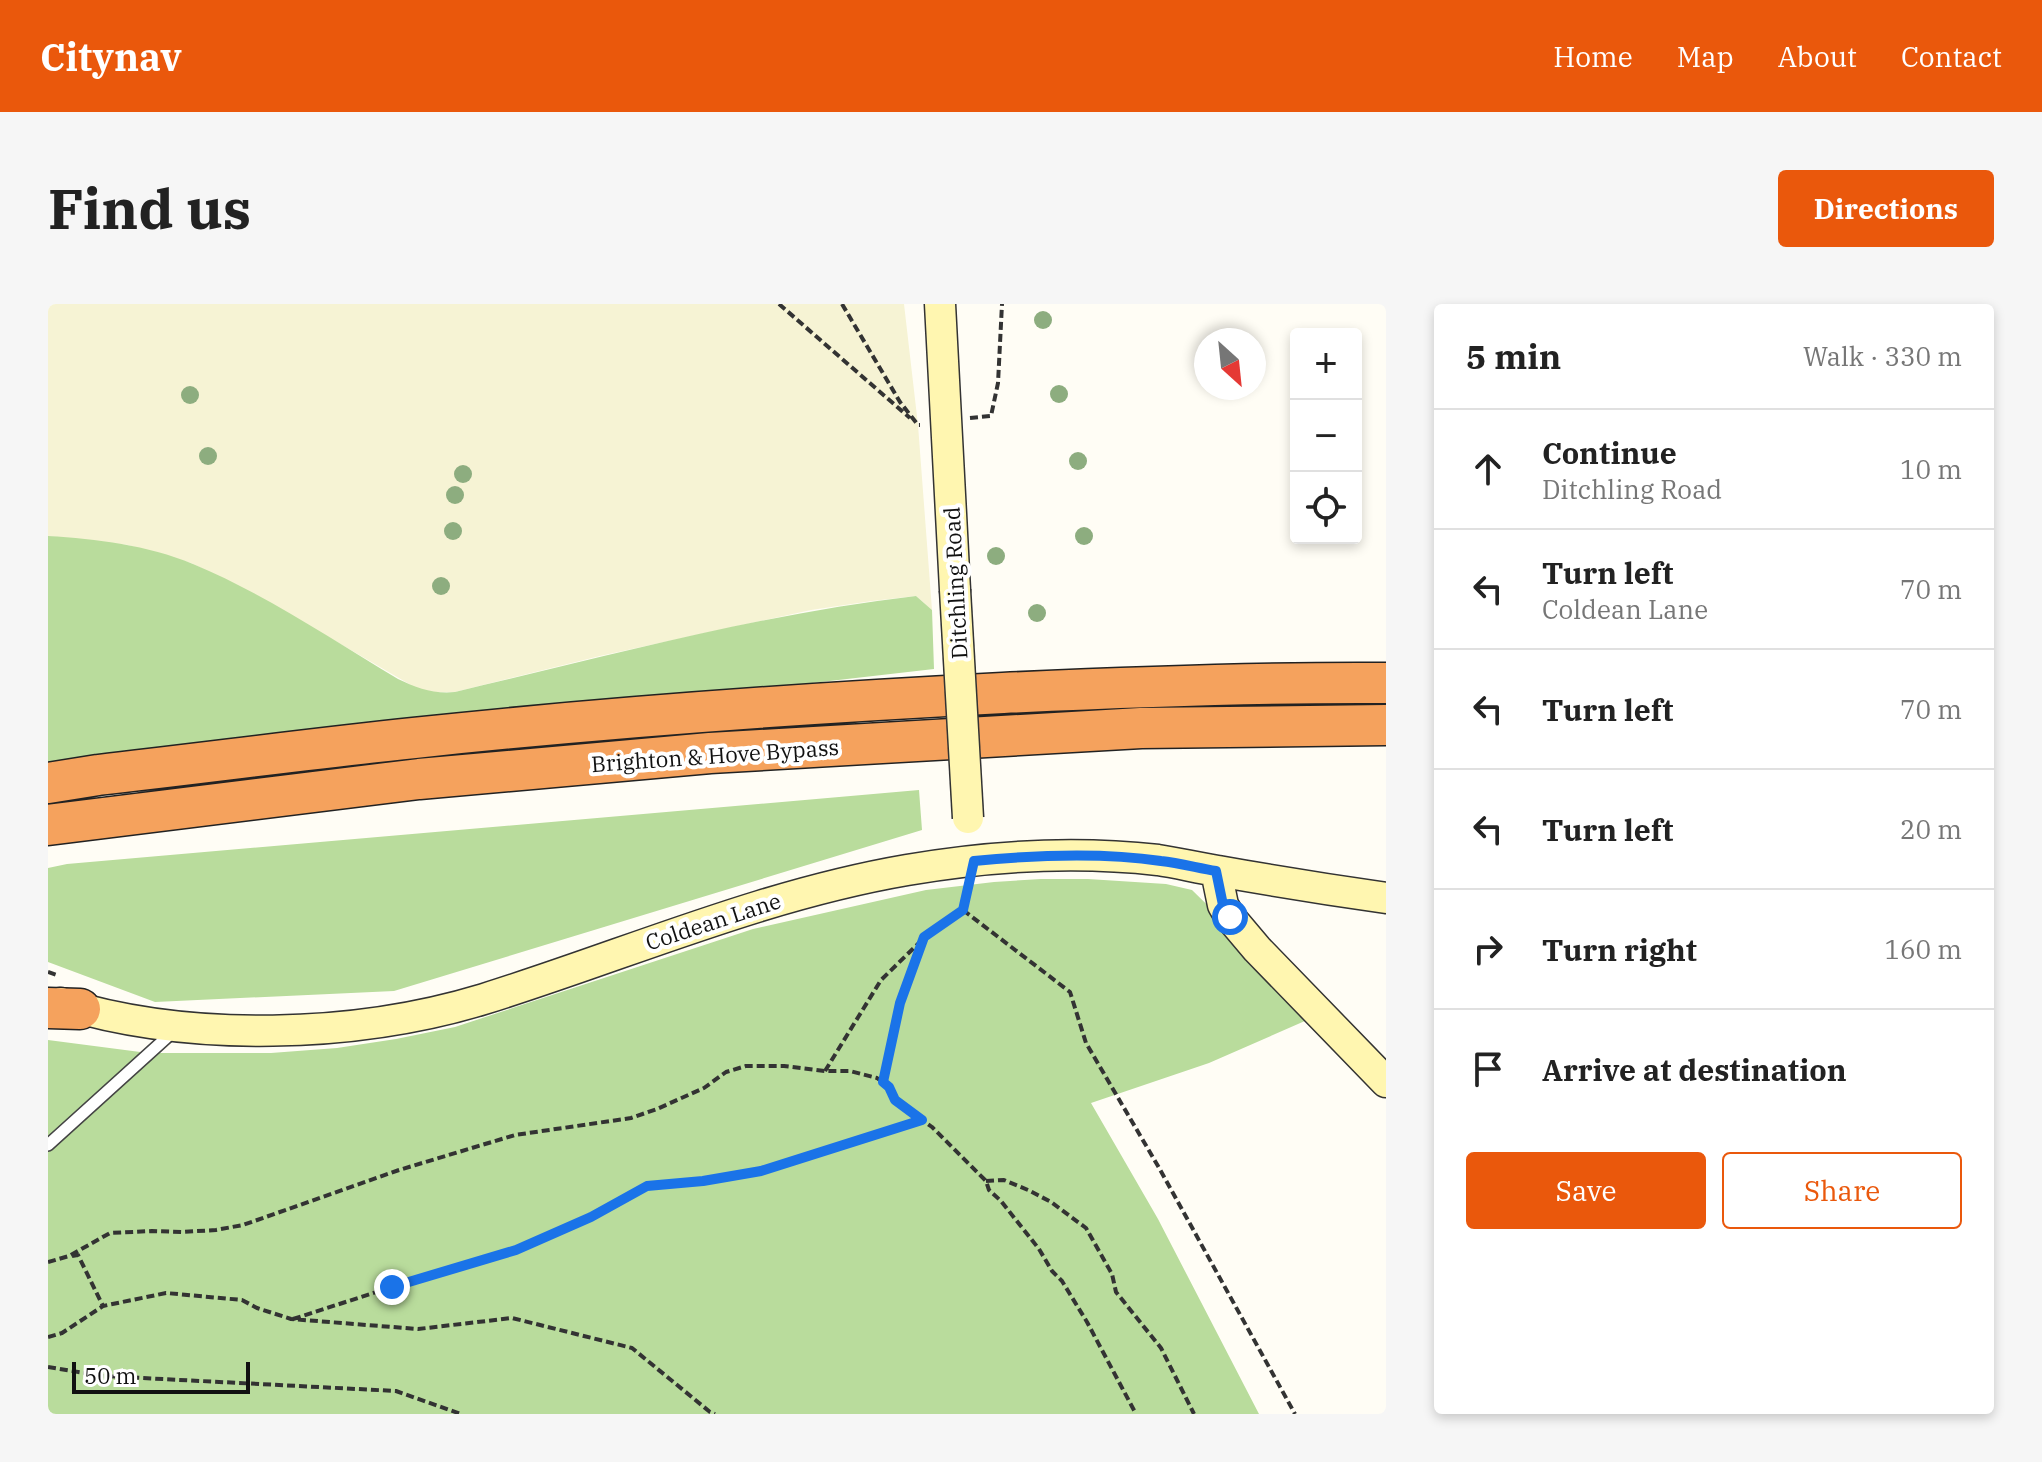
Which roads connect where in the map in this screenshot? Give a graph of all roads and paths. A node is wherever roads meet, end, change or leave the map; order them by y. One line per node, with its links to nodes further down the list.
1 (779, 304): 5 (path)
2 (842, 304): 5 (path)
3 (940, 304): 5 (street, Ditchling Road)
4 (1002, 304): 5 (path)
5 (944, 422): 12 (street, Ditchling Road, bridge)
6 (1386, 662): 8 (highway)
7 (1386, 683): 8 (highway, Brighton & Hove Bypass)
8 (1249, 684): 10 (highway, Brighton & Hove Bypass)
9 (1386, 725): 11 (highway, Brighton & Hove Bypass)
10 (48, 783)
11 (48, 825)
12 (974, 861): 13 (street, Coldean Lane); 15 (path); 19 (street, Coldean Lane)
13 (1216, 871): 14 (street, Coldean Lane); 22 (street)
14 (1386, 898)
15 (963, 910): 16 (path); 36 (path)
16 (924, 937): 20 (path); 21 (path)
17 (48, 972): 18 (path)
18 (59, 998): 19 (street, Coldean Lane)
19 (178, 1027): 24 (lane)
20 (825, 1071): 21 (path); 26 (path)
21 (883, 1082): 23 (path)
22 (1386, 1082)
23 (922, 1120): 25 (path); 29 (path)
24 (48, 1145)
25 (986, 1181): 34 (path); 35 (path)
26 (69, 1256): 27 (path); 28 (path)
27 (48, 1262)
28 (103, 1306): 29 (path); 30 (path)
29 (291, 1319): 33 (path)
30 (48, 1337)
31 (48, 1367): 32 (path)
32 (461, 1414)
33 (715, 1414)
34 (1136, 1414)
35 (1194, 1414)
36 (1295, 1414)

